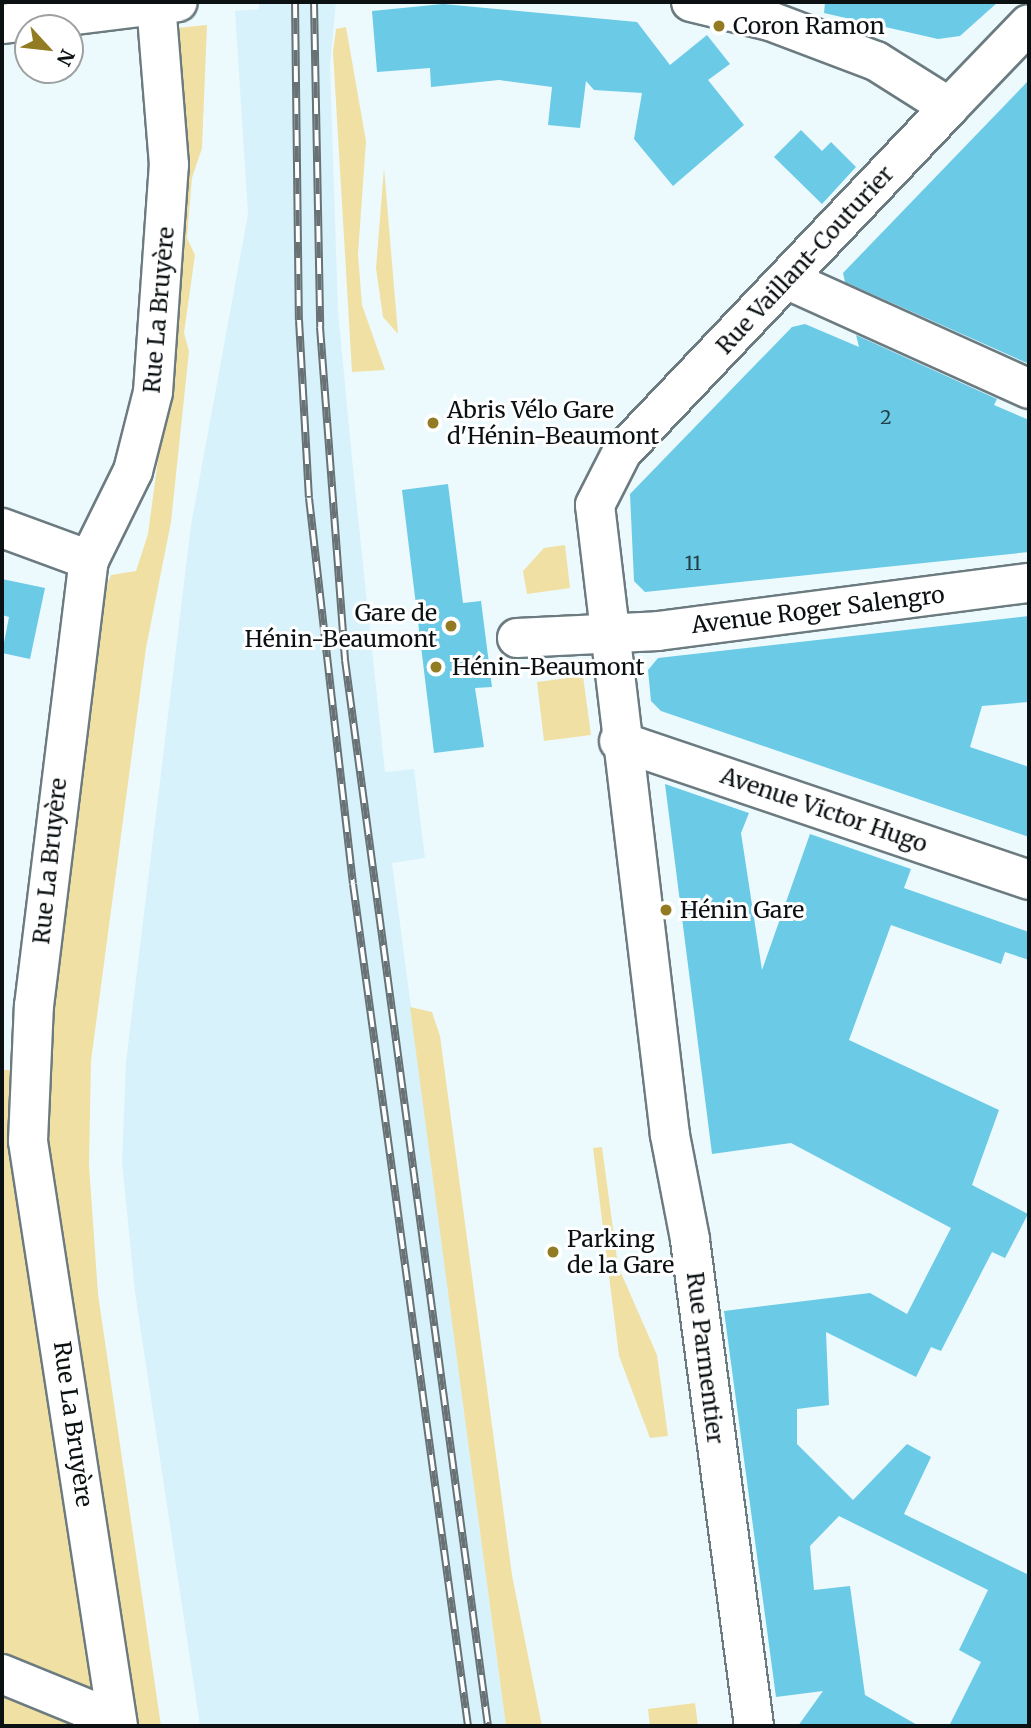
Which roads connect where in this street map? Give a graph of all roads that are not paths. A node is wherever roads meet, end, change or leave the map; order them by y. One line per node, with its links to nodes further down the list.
1 (691, 2): 5 (street)
2 (164, 3): 3 (street); 10 (street, Rue La Bruyère)
3 (2, 24)
4 (1029, 24): 5 (street, Rue Vaillant-Couturier)
5 (949, 107): 6 (street, Rue Vaillant-Couturier)
6 (788, 280): 7 (street); 8 (street, Rue Vaillant-Couturier)
7 (1029, 389)
8 (596, 505): 12 (street, Rue Parmentier)
9 (2, 528): 10 (street)
10 (89, 560): 17 (street, Rue La Bruyère)
11 (1029, 583): 12 (street, Avenue Roger Salengro)
12 (607, 635): 13 (street, Avenue Roger Salengro); 14 (street, Rue Parmentier)
13 (517, 638)
14 (619, 741): 15 (street, Avenue Victor Hugo); 18 (street, Rue Parmentier)
15 (1029, 880)
16 (2, 1674): 17 (street)
17 (118, 1723)
18 (754, 1726)

